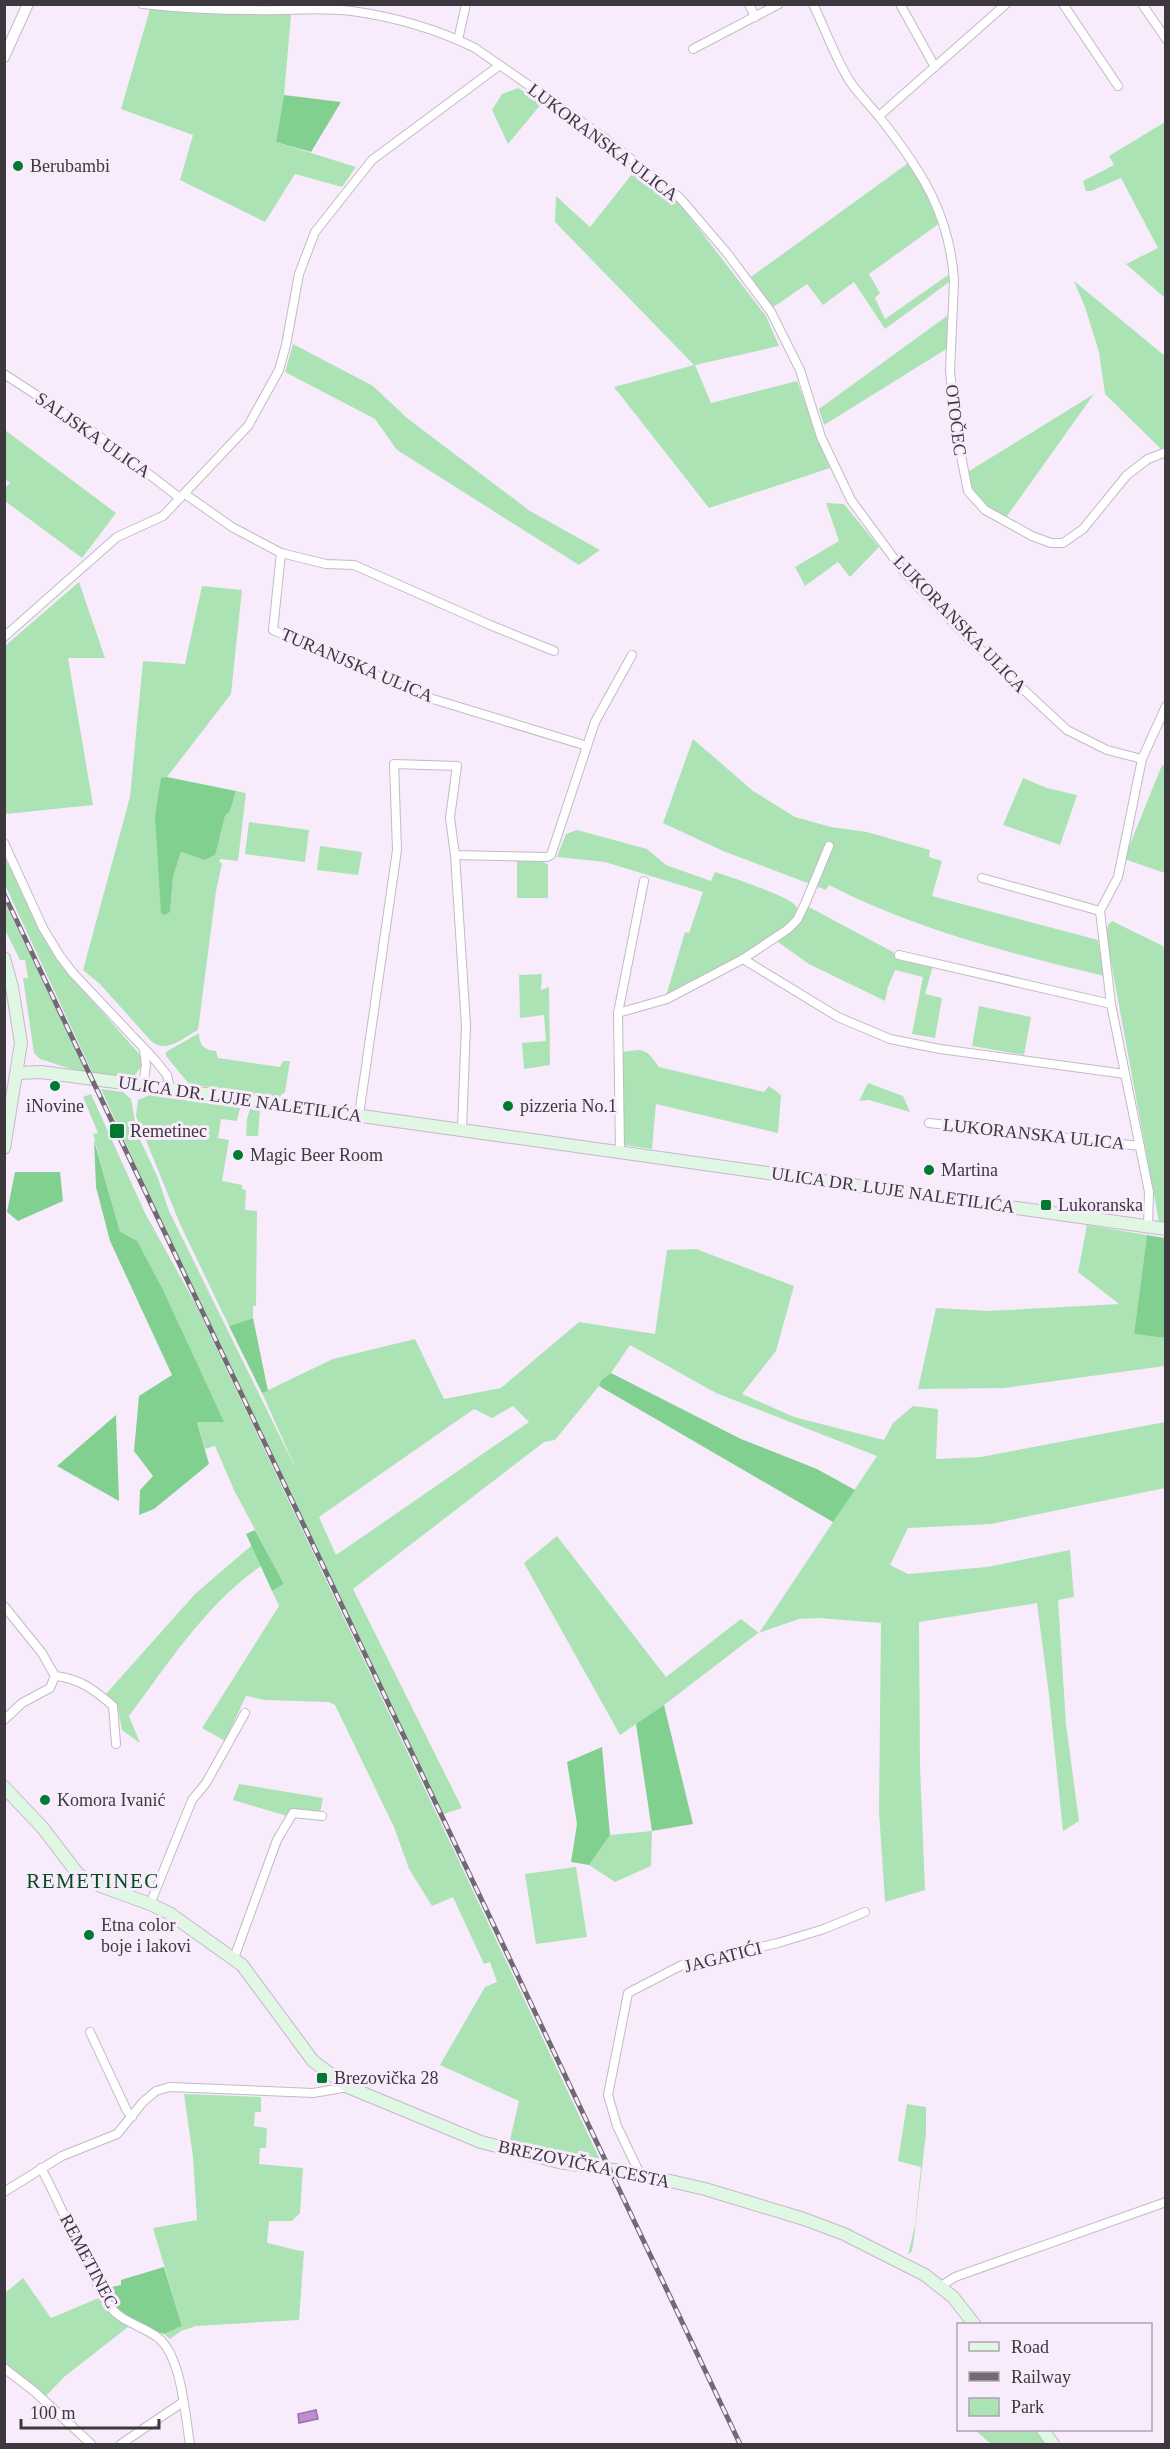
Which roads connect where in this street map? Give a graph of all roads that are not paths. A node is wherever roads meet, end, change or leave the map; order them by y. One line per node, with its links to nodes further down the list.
1 (28, 4): 15 (street)
2 (142, 4): 13 (street, LUKORANSKA ULICA)
3 (466, 4): 13 (street)
4 (749, 4): 11 (street)
5 (779, 4): 11 (street)
6 (813, 4): 19 (street)
7 (900, 4): 17 (street)
8 (1063, 4): 18 (street)
9 (1142, 4): 12 (street)
10 (1001, 6): 17 (street)
11 (755, 17): 14 (street)
12 (1166, 39)
13 (458, 40): 16 (street, LUKORANSKA ULICA)
14 (693, 49)
15 (4, 57)
16 (500, 65): 22 (street); 29 (street, LUKORANSKA ULICA)
17 (935, 67): 19 (street)
18 (1118, 87)
19 (879, 116): 21 (street, OTOČEC)
20 (4, 374): 22 (street, SALJSKA ULICA)
21 (1166, 452)
22 (183, 496): 23 (street); 24 (street)
23 (281, 553): 25 (street); 28 (street, TURANJSKA ULICA)
24 (4, 638)
25 (554, 651)
26 (632, 655): 28 (street)
27 (1166, 706): 29 (street)
28 (587, 746): 32 (street)
29 (1142, 759): 35 (street)
30 (4, 843): 41 (street)
31 (829, 846): 38 (street)
32 (455, 855): 49 (street); 51 (street)
33 (982, 878): 35 (street)
34 (644, 881): 40 (street)
35 (1100, 911): 39 (street, LUKORANSKA ULICA)
36 (899, 955): 39 (street)
37 (4, 958): 42 (main road)
38 (743, 959): 40 (street); 43 (street)
39 (1111, 1004): 43 (street, LUKORANSKA ULICA)
40 (618, 1013): 54 (street)
41 (144, 1050): 45 (street); 46 (street)
42 (17, 1073): 44 (street); 45 (main road, ULICA DR. LUJE NALETILIĆA); 48 (main road)
43 (1125, 1074): 52 (street, LUKORANSKA ULICA)
44 (4, 1075)
45 (143, 1086): 46 (main road, ULICA DR. LUJE NALETILIĆA)
46 (170, 1089): 49 (main road, ULICA DR. LUJE NALETILIĆA)
47 (4, 1096): 48 (main road)
48 (10, 1110): 53 (main road)
49 (359, 1115): 51 (main road, ULICA DR. LUJE NALETILIĆA)
50 (929, 1123): 52 (street, LUKORANSKA ULICA)
51 (462, 1130): 54 (main road, ULICA DR. LUJE NALETILIĆA)
52 (1140, 1146): 55 (street, LUKORANSKA ULICA)
53 (4, 1148)
54 (620, 1152): 55 (main road, ULICA DR. LUJE NALETILIĆA)
55 (1148, 1226): 56 (main road, ULICA DR. LUJE NALETILIĆA)
56 (1166, 1229)
57 (4, 1606): 58 (street)
58 (55, 1676): 60 (street); 61 (street)
59 (245, 1713): 64 (street)
60 (4, 1720)
61 (116, 1744)
62 (4, 1787): 64 (main road, BREZOVIČKA CESTA)
63 (322, 1816): 66 (street)
64 (150, 1904): 66 (main road, BREZOVIČKA CESTA)
65 (865, 1912): 71 (street, JAGATIĆI)
66 (234, 1958): 68 (main road, BREZOVIČKA CESTA)
67 (90, 2032): 69 (street)
68 (348, 2087): 69 (street); 71 (main road, BREZOVIČKA CESTA)
69 (132, 2117): 70 (street)
70 (41, 2168): 72 (street); 77 (street, REMETINEC)
71 (640, 2174): 74 (main road, BREZOVIČKA CESTA)
72 (4, 2192)
73 (1166, 2202): 74 (street)
74 (941, 2286): 75 (main road, BREZOVIČKA CESTA)
75 (973, 2323)
76 (4, 2368): 79 (street)
77 (183, 2402): 80 (street); 81 (street, REMETINEC)
78 (1044, 2431): 82 (main road)
79 (91, 2445)
80 (121, 2445)
81 (190, 2445)
82 (1053, 2445)

